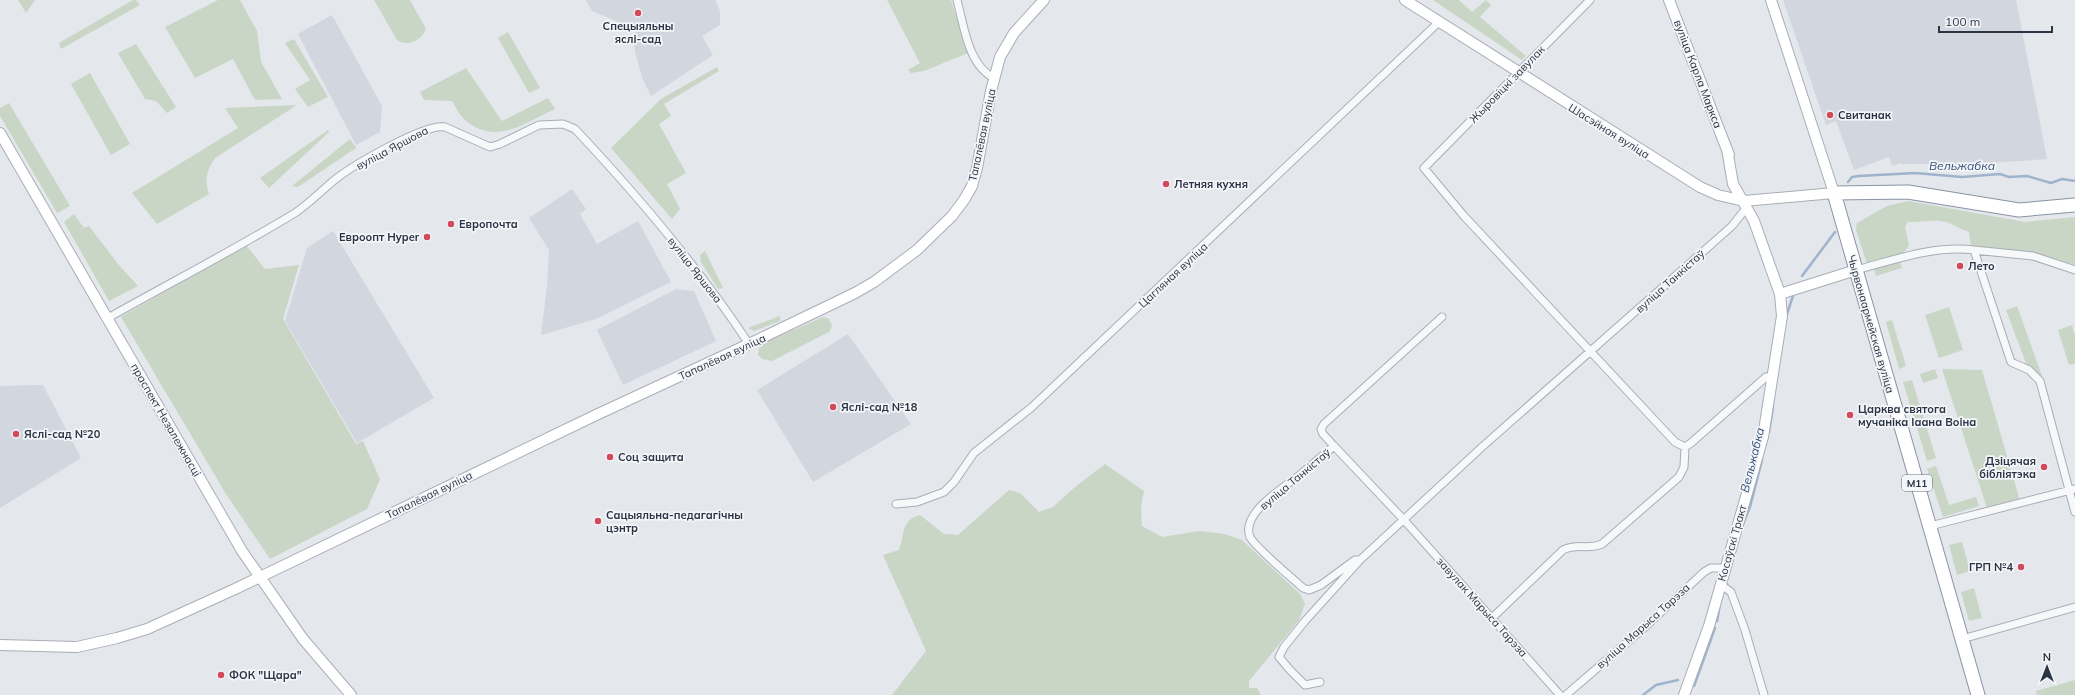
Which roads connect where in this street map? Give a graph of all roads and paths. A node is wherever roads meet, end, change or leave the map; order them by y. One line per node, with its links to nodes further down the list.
1 (957, 0): 9 (street)
2 (1044, 0): 9 (main road, Тапалёвая вуліца)
3 (1405, 0): 7 (main road, Шасэйная вуліца)
4 (1590, 0): 8 (street, Жыровіцкі завулак)
5 (1669, 0): 12 (main road, вуліца Карла Маркса)
6 (1771, 0): 11 (main road, Чырвонаармейская вуліца)
7 (1439, 22): 8 (main road, Шасэйная вуліца); 26 (street, Цагляная вуліца)
8 (1518, 72): 12 (main road, Шасэйная вуліца); 21 (street, Жыровіцкі завулак)
9 (994, 78): 20 (main road, Тапалёвая вуліца)
10 (0, 133): 19 (main road, праспект Незалежнасці)
11 (1834, 193): 12 (main road, Шасэйная вуліца); 13 (highway); 15 (highway, Чырвонаармейская вуліца / М11)
12 (1745, 204): 17 (main road, Косаўскі Тракт); 21 (street, вуліца Танкістаў)
13 (2074, 205)
14 (1974, 250): 15 (street); 16 (street); 25 (street)
15 (1856, 270): 17 (main road); 29 (highway, Чырвонаармейская вуліца / М11)
16 (2075, 270)
17 (1780, 294): 22 (main road, Косаўскі Тракт)
18 (1442, 317): 23 (street, вуліца Танкістаў)
19 (108, 318): 20 (street, вуліца Яршова); 32 (main road, праспект Незалежнасці)
20 (749, 344): 32 (main road, Тапалёвая вуліца)
21 (1591, 352): 24 (street); 28 (street, вуліца Танкістаў)
22 (1773, 376): 24 (street); 31 (main road, Косаўскі Тракт)
23 (1334, 446): 28 (street, вуліца Танкістаў); 30 (street, вуліца Танкістаў)
24 (1685, 447): 35 (street)
25 (2072, 490): 27 (street); 29 (street)
26 (896, 504)
27 (2075, 512)
28 (1404, 520): 30 (street, вуліца Танкістаў); 35 (street, завулак Марыса Тарэза)
29 (1930, 526): 36 (highway, Чырвонаармейская вуліца / М11)
30 (1360, 560): 38 (street, вуліца Танкістаў)
31 (1725, 568): 33 (main road, Косаўскі Тракт); 41 (street, вуліца Марыса Тарэза)
32 (258, 577): 37 (main road, Тапалёвая вуліца); 39 (main road, праспект Незалежнасці)
33 (1720, 584): 42 (main road, Косаўскі Тракт); 43 (street)
34 (2075, 607): 36 (street)
35 (1492, 618): 40 (street, завулак Марыса Тарэза)
36 (1962, 639): 44 (highway, Чырвонаармейская вуліца / М11)
37 (0, 645)
38 (1320, 682)
39 (351, 695)
40 (1560, 695)
41 (1566, 695)
42 (1684, 695)
43 (1764, 695)
44 (1978, 695)

